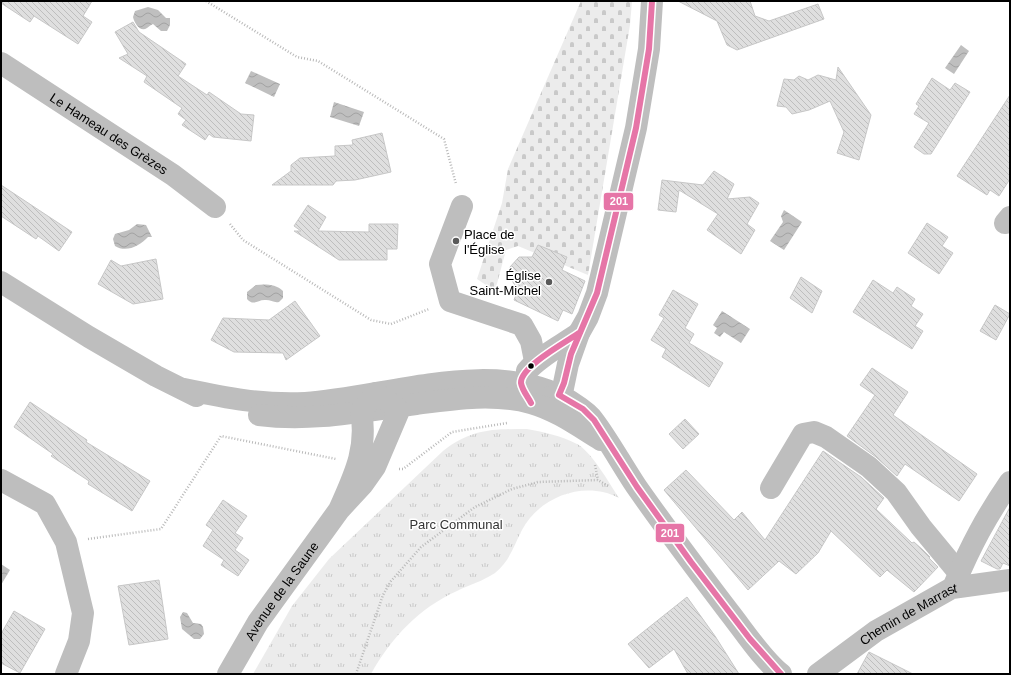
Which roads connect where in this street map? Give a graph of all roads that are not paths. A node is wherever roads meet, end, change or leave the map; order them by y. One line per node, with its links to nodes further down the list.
1 (652, 1): 6 (street)
2 (1, 63): 4 (street, Le Hameau des Grèzes)
3 (462, 206): 7 (street)
4 (215, 207)
5 (1, 282): 9 (street)
6 (579, 333): 7 (street); 11 (street)
7 (536, 361): 8 (street)
8 (521, 383): 10 (street); 11 (street); 12 (street)
9 (184, 389): 10 (street); 14 (street)
10 (376, 393): 13 (street); 14 (street)
11 (559, 395): 12 (street); 15 (street)
12 (531, 403): 13 (street); 15 (street)
13 (396, 407): 14 (street); 19 (street, Avenue de la Saune)
14 (361, 411): 19 (street, Avenue de la Saune)
15 (609, 445): 22 (street)
16 (1, 480): 23 (street)
17 (1010, 482): 20 (street)
18 (772, 488): 20 (street)
19 (338, 510): 24 (street, Avenue de la Saune)
20 (956, 580): 21 (street, Chemin de Marrast); 25 (street, Chemin de Marrast)
21 (1010, 580)
22 (779, 673)
23 (66, 674)
24 (228, 674)
25 (818, 674)

